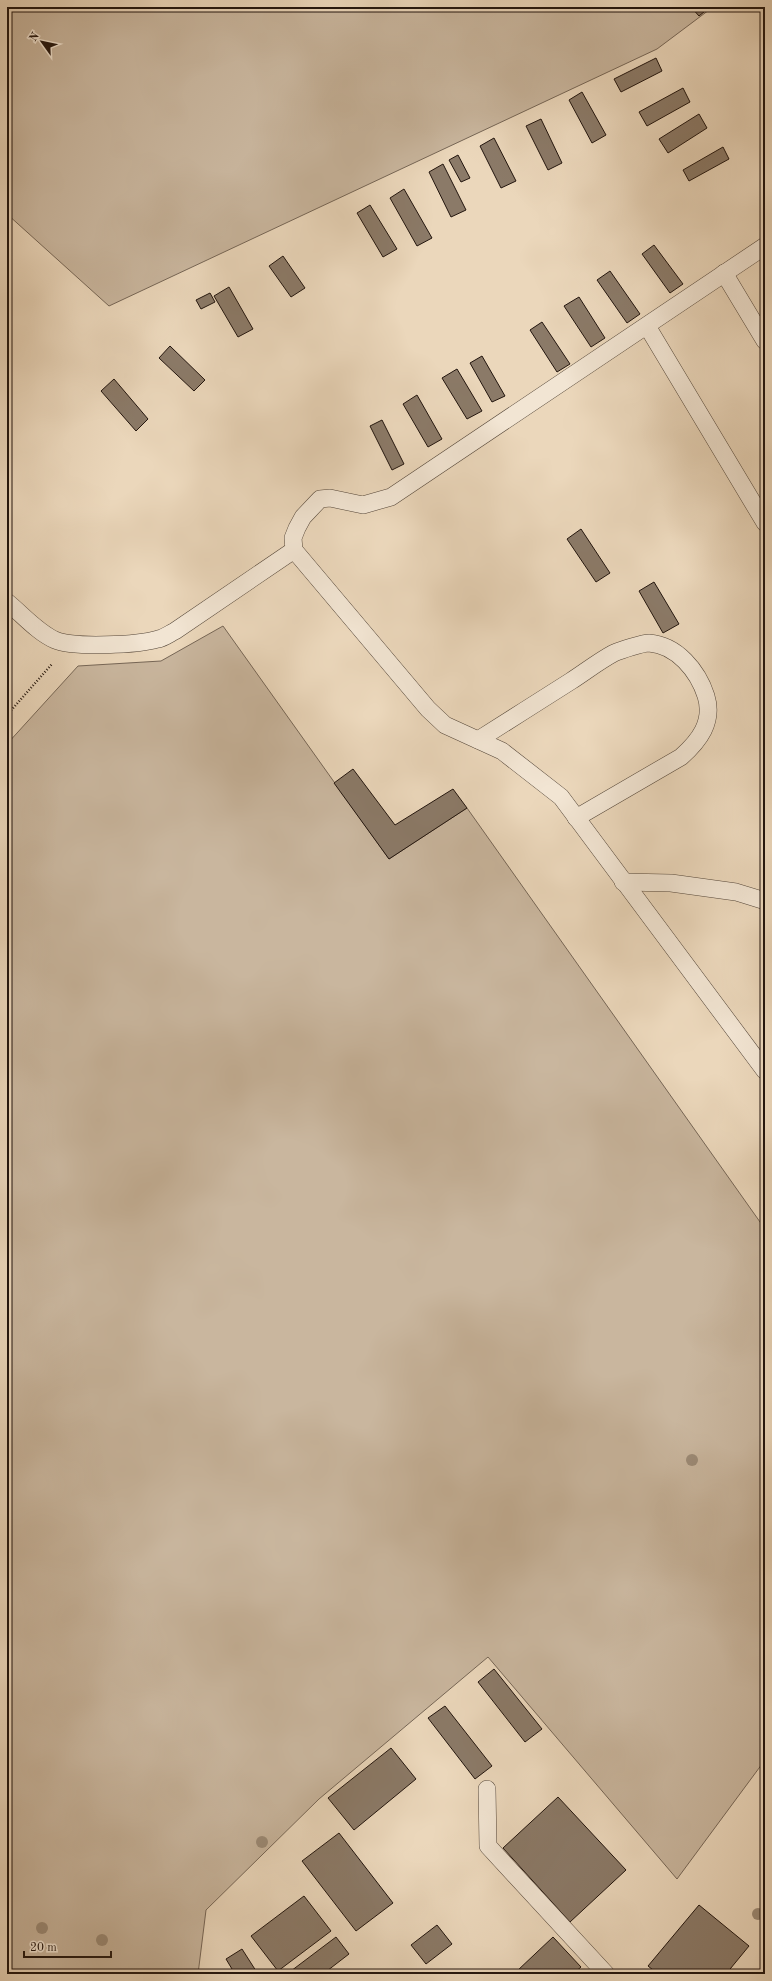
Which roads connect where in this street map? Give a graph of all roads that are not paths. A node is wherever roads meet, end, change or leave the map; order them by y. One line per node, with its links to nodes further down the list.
1 (765, 246): 2 (lane)
2 (724, 273): 3 (lane); 4 (lane)
3 (646, 326): 5 (lane); 6 (lane)
4 (765, 341)
5 (765, 523)
6 (294, 550): 7 (lane); 8 (lane)
7 (7, 602)
8 (478, 740): 9 (lane); 9 (lane)
9 (576, 818): 10 (lane)
10 (623, 882): 11 (lane); 12 (lane)
11 (765, 901)
12 (765, 1071)
13 (487, 1789): 14 (lane)
14 (606, 1974)

